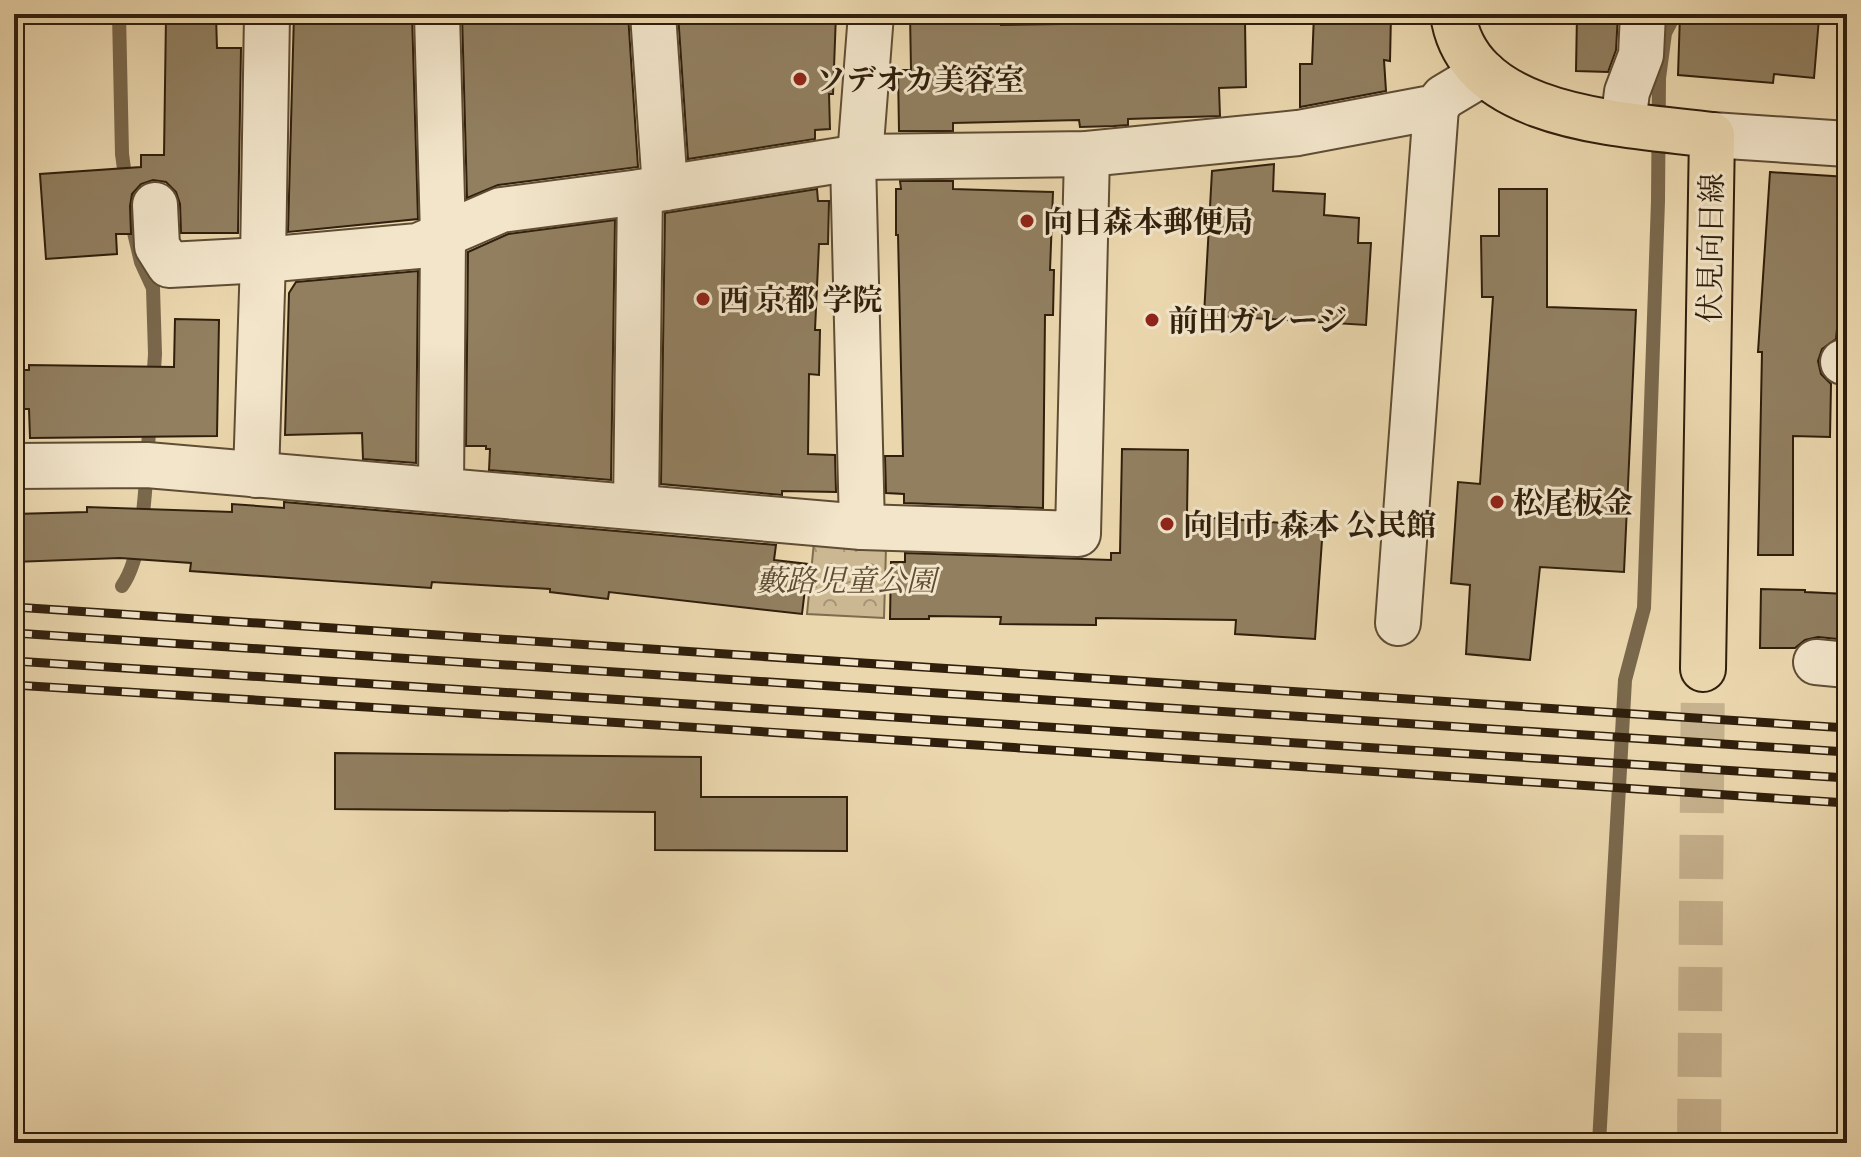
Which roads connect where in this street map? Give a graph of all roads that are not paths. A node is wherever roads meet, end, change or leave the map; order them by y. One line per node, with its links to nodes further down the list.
1 (267, 14): 17 (street)
2 (437, 14): 16 (street)
3 (653, 14): 14 (street)
4 (871, 14): 13 (street)
5 (1453, 14): 7 (main road, 伏見向日線)
6 (1643, 14): 9 (street)
7 (1484, 73): 8 (street); 9 (main road, 伏見向日線)
8 (1436, 107): 12 (street); 23 (street)
9 (1623, 123): 10 (main road, 伏見向日線)
10 (1712, 135): 11 (street); 24 (main road, 伏見向日線)
11 (1847, 144)
12 (1087, 154): 13 (street); 22 (street)
13 (856, 158): 14 (street); 22 (street)
14 (652, 190): 16 (street); 21 (street)
15 (155, 205): 17 (street)
16 (443, 236): 17 (street); 20 (street)
17 (263, 260): 19 (street)
18 (14, 466): 19 (street)
19 (256, 475): 20 (street)
20 (441, 489): 21 (street)
21 (636, 507): 22 (street)
22 (862, 527)
23 (1398, 623)
24 (1703, 669)

